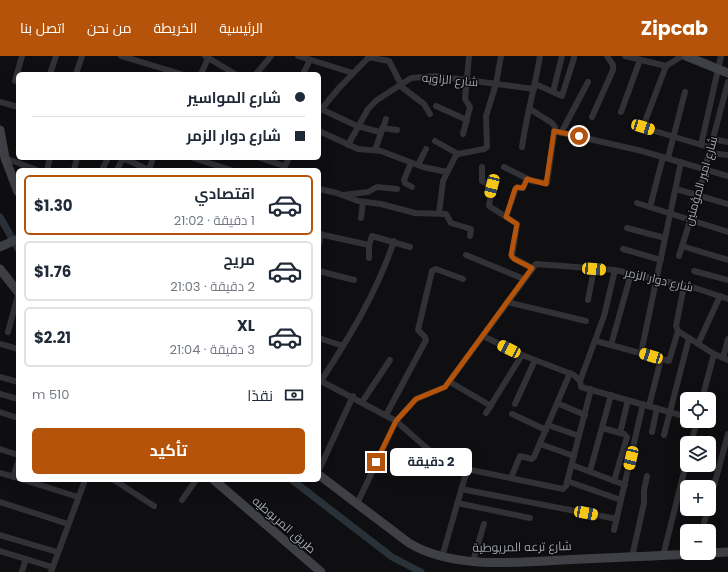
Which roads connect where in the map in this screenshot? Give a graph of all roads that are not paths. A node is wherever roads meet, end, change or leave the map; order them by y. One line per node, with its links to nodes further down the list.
1 (22, 56): 23 (street)
2 (56, 56): 24 (street)
3 (82, 56): 25 (street)
4 (122, 56): 26 (street)
5 (271, 56): 29 (street)
6 (298, 56): 19 (street)
7 (468, 56): 34 (street)
8 (501, 56): 39 (street)
9 (540, 56): 40 (street)
10 (562, 56): 41 (street)
11 (607, 56): 51 (street)
12 (625, 56): 20 (street)
13 (682, 56): 21 (street)
14 (686, 56): 22 (main road)
15 (721, 56): 22 (street)
16 (207, 57): 27 (street); 28 (street)
17 (369, 57): 31 (street); 38 (street)
18 (574, 58): 41 (street)
19 (310, 60): 30 (street); 31 (street)
20 (640, 60): 21 (street); 49 (street)
21 (666, 66): 62 (street)
22 (718, 69): 32 (main road); 67 (street)
23 (18, 72)
24 (51, 72)
25 (77, 72)
26 (174, 72)
27 (202, 72)
28 (232, 72)
29 (258, 72)
30 (304, 72)
31 (353, 72): 47 (street)
32 (728, 73)
33 (16, 77): 35 (street)
34 (466, 80): 38 (street, شارع الزاويه); 39 (street, شارع الزاويه); 53 (street)
35 (15, 81)
36 (588, 82): 60 (street)
37 (728, 82): 63 (street, شارع امير المؤمنين)
38 (400, 84): 50 (street); 54 (street, شارع الزاويه)
39 (496, 84): 40 (street, شارع الزاويه); 72 (street)
40 (535, 86): 41 (street, شارع الزاويه); 46 (street)
41 (553, 92)
42 (685, 92): 62 (street)
43 (0, 102): 44 (street)
44 (16, 106)
45 (436, 106): 53 (street)
46 (530, 109): 58 (street); 68 (street)
47 (321, 110)
48 (321, 111): 54 (street)
49 (621, 112)
50 (430, 114)
51 (592, 117)
52 (386, 119): 56 (street)
53 (467, 120): 61 (street)
54 (357, 126): 56 (street); 66 (street, شارع الزاويه)
55 (0, 130): 75 (main road)
56 (381, 130): 57 (street); 70 (street)
57 (398, 130)
58 (554, 131): 60 (street); 93 (street)
59 (321, 132): 66 (street)
60 (561, 133): 74 (street)
61 (463, 134)
62 (674, 137): 67 (street); 74 (street)
63 (713, 139): 65 (street); 71 (street, شارع امير المؤمنين)
64 (435, 141): 72 (street)
65 (728, 142)
66 (348, 145): 70 (street)
67 (701, 145): 71 (street)
68 (522, 147)
69 (426, 149): 83 (street)
70 (375, 150): 81 (street)
71 (710, 150): 73 (street); 90 (street, شارع امير المؤمنين)
72 (458, 154): 91 (street)
73 (728, 155)
74 (665, 157): 80 (street); 104 (street)
75 (5, 158): 82 (street); 94 (main road)
76 (25, 160): 82 (street)
77 (127, 160): 87 (street)
78 (200, 160): 88 (street)
79 (265, 160): 89 (street)
80 (681, 162): 90 (street); 97 (street)
81 (411, 163): 83 (street); 95 (street)
82 (24, 165): 86 (street)
83 (418, 165): 91 (street)
84 (504, 166): 93 (street)
85 (482, 167): 107 (street)
86 (32, 168)
87 (145, 168)
88 (225, 168)
89 (283, 168)
90 (705, 169): 92 (street); 100 (street, شارع امير المؤمنين)
91 (447, 172): 105 (street)
92 (728, 176)
93 (527, 179): 107 (street)
94 (16, 187)
95 (412, 187)
96 (397, 189): 99 (street)
97 (676, 189): 100 (street); 106 (street)
98 (321, 190): 99 (street)
99 (341, 195): 101 (street)
100 (698, 195): 103 (street); 109 (street, شارع امير المؤمنين)
101 (363, 202): 105 (street); 108 (street)
102 (637, 203): 104 (street)
103 (728, 204)
104 (650, 207): 106 (street)
105 (439, 213): 113 (street)
106 (670, 213): 109 (street); 114 (street)
107 (506, 217): 127 (street)
108 (361, 218)
109 (690, 219): 111 (street); 118 (street, شارع امير المؤمنين)
110 (627, 228): 114 (street)
111 (728, 232)
112 (321, 234): 117 (street)
113 (470, 236)
114 (665, 238): 125 (street)
115 (15, 240): 119 (main road)
116 (394, 241): 117 (street); 120 (street); 157 (street)
117 (369, 245): 124 (street)
118 (682, 246): 123 (street, شارع امير المؤمنين); 126 (street)
119 (0, 247)
120 (410, 247)
121 (623, 249): 125 (street)
122 (466, 255): 135 (street)
123 (679, 256)
124 (369, 258)
125 (661, 260): 137 (street)
126 (728, 260)
127 (532, 268): 128 (street, شارع دوار الزمر); 135 (street)
128 (594, 269): 130 (street, شارع دوار الزمر); 143 (street)
129 (0, 270): 140 (main road)
130 (615, 270): 133 (street, شارع دوار الزمر); 153 (street)
131 (694, 271): 138 (street)
132 (321, 272): 136 (street)
133 (631, 274): 137 (street, شارع دوار الزمر); 156 (street)
134 (463, 279): 190 (street)
135 (524, 279): 145 (street)
136 (354, 280)
137 (656, 280): 139 (street, شارع دوار الزمر); 159 (street)
138 (728, 280)
139 (684, 286): 141 (street, شارع دوار الزمر); 147 (street)
140 (16, 290)
141 (720, 296): 142 (street, شارع دوار الزمر); 155 (street)
142 (728, 299)
143 (588, 300)
144 (16, 302): 148 (street)
145 (507, 302): 146 (street); 149 (street)
146 (586, 321)
147 (678, 331): 150 (street); 162 (street)
148 (8, 332)
149 (482, 336): 161 (street); 172 (street)
150 (689, 338): 155 (street); 187 (street)
151 (321, 339): 157 (street)
152 (728, 339): 163 (street)
153 (596, 341): 156 (street); 171 (street)
154 (0, 344): 158 (street)
155 (698, 344): 160 (street)
156 (612, 345): 159 (street)
157 (343, 346): 168 (street)
158 (16, 348)
159 (641, 353): 162 (street)
160 (714, 354): 163 (street); 174 (street)
161 (522, 355): 165 (street); 184 (street)
162 (660, 358): 183 (street)
163 (725, 359)
164 (390, 360): 180 (street)
165 (535, 360): 166 (street); 181 (street)
166 (570, 373): 171 (street); 182 (street)
167 (0, 377): 170 (street)
168 (321, 379)
169 (321, 380): 177 (street)
170 (16, 381)
171 (580, 381): 173 (street)
172 (450, 382): 184 (street); 194 (street)
173 (591, 389): 176 (street); 191 (street)
174 (704, 392)
175 (0, 394): 178 (street)
176 (610, 395): 179 (street); 196 (street)
177 (352, 396): 180 (street); 207 (street)
178 (16, 398)
179 (628, 400): 183 (street); 198 (street)
180 (362, 402): 190 (street)
181 (515, 404)
182 (557, 404): 191 (street); 195 (street)
183 (646, 405): 185 (street); 224 (street)
184 (491, 406): 188 (street)
185 (657, 408): 187 (street); 197 (street)
186 (0, 412): 193 (street)
187 (670, 412): 192 (street); 200 (street)
188 (486, 413)
189 (512, 414): 195 (street)
190 (386, 415): 194 (street)
191 (585, 415): 201 (street)
192 (680, 415)
193 (16, 417)
194 (396, 421): 208 (street); 231 (street)
195 (547, 427): 201 (street); 202 (street)
196 (602, 428): 198 (street); 210 (street)
197 (652, 432)
198 (620, 433): 218 (street)
199 (728, 434): 216 (street)
200 (664, 435)
201 (579, 436): 205 (street)
202 (540, 444): 205 (street); 215 (street)
203 (0, 449): 204 (street)
204 (16, 455)
205 (574, 456): 206 (street)
206 (572, 465): 210 (street); 217 (street)
207 (321, 466)
208 (467, 470): 215 (street); 225 (street)
209 (0, 472): 214 (street)
210 (590, 472): 218 (street)
211 (684, 472): 244 (street)
212 (321, 476): 231 (main road, شارع ترعه المريوطية)
213 (647, 476): 246 (street)
214 (15, 477)
215 (511, 478): 217 (street)
216 (716, 480)
217 (568, 481): 228 (street)
218 (614, 481): 224 (street)
219 (30, 482): 226 (street)
220 (84, 482): 226 (street)
221 (117, 482): 232 (street)
222 (195, 482): 227 (street)
223 (216, 482): 251 (main road, طريق المريوطيه)
224 (624, 485): 228 (street)
225 (461, 490): 230 (street); 234 (street)
226 (78, 497): 235 (street)
227 (182, 500)
228 (621, 500): 234 (street)
229 (0, 502): 235 (street)
230 (457, 503): 233 (street); 245 (street)
231 (357, 504): 245 (main road, شارع ترعه المريوطية)
232 (154, 506)
233 (530, 518)
234 (617, 519): 237 (street)
235 (68, 524): 240 (street)
236 (484, 524): 248 (street)
237 (614, 530)
238 (0, 535): 240 (street)
239 (0, 551): 247 (street)
240 (58, 552): 249 (street)
241 (716, 552): 242 (main road, شارع ترعه المريوطية)
242 (728, 552)
243 (680, 554): 244 (main road, شارع ترعه المريوطية)
244 (663, 556): 246 (main road, شارع ترعه المريوطية)
245 (442, 557): 248 (main road, شارع ترعه المريوطية)
246 (632, 557): 248 (main road, شارع ترعه المريوطية)
247 (26, 559): 249 (street); 250 (street)
248 (473, 561)
249 (52, 570)
250 (22, 571)
251 (321, 572)

